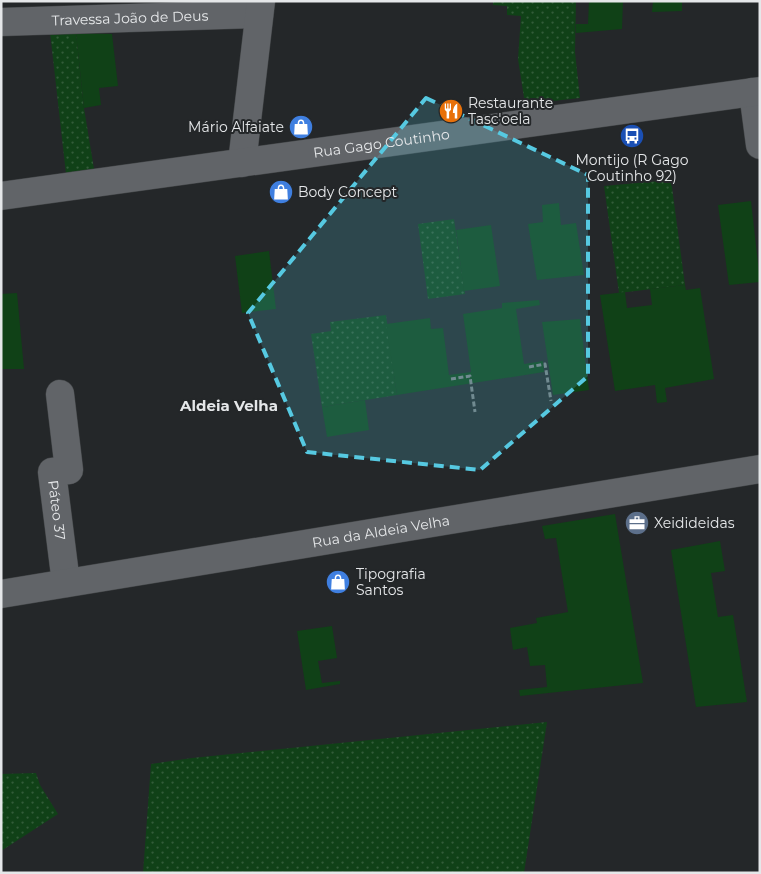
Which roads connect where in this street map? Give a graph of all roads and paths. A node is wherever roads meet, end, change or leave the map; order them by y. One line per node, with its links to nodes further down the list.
1 (260, 8): 2 (street, Travessa João de Deus); 5 (street)
2 (1, 22)
3 (756, 91): 4 (street); 5 (street, Rua Gago Coutinho)
4 (760, 145)
5 (242, 163): 6 (street, Rua Gago Coutinho)
6 (1, 196)
7 (529, 367): 10 (path)
8 (451, 379): 11 (path)
9 (60, 394): 13 (street, Páteo 37)
10 (551, 401)
11 (475, 412)
12 (760, 469): 13 (street, Rua da Aldeia Velha)
13 (66, 583): 14 (street, Rua da Aldeia Velha)
14 (1, 594)

